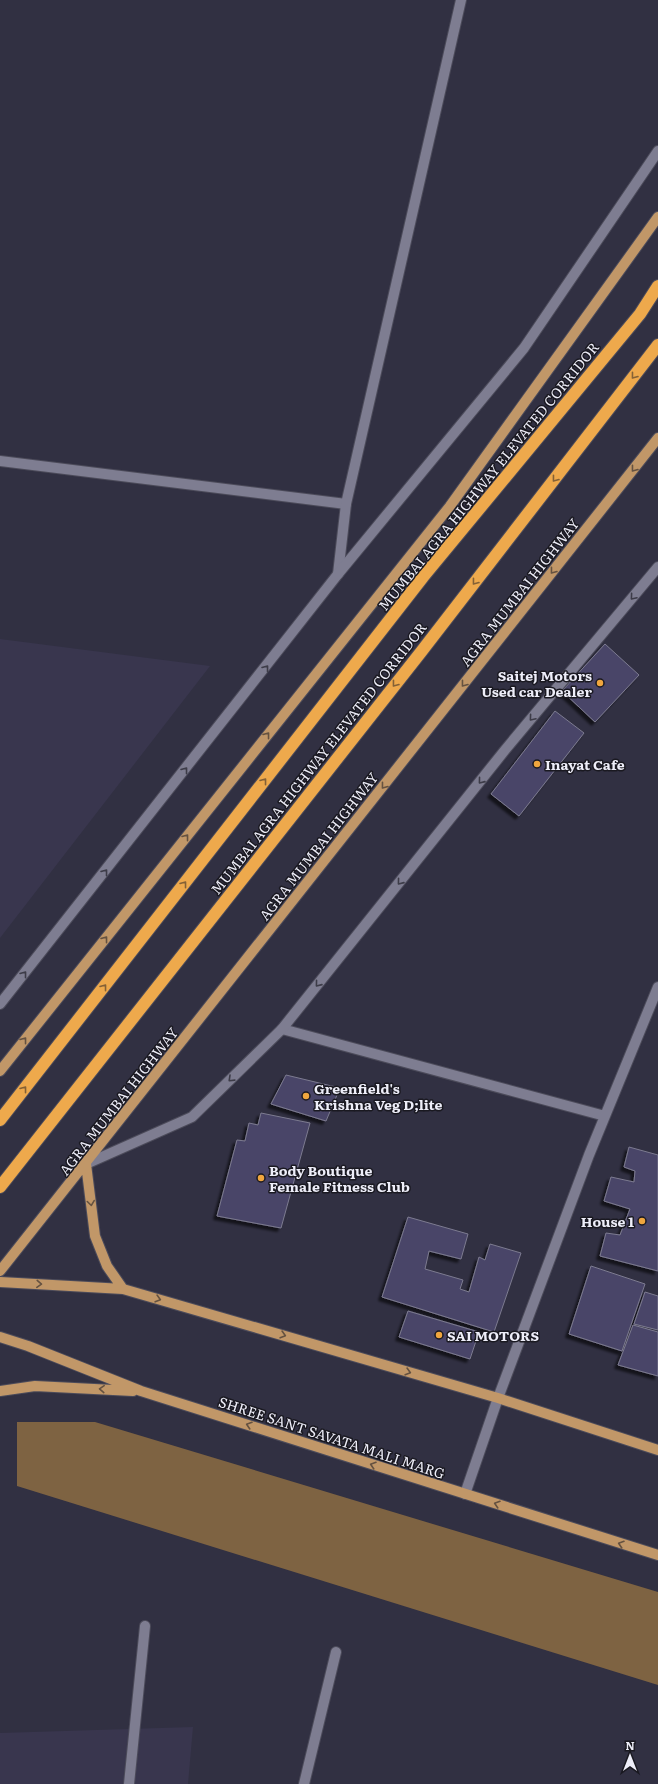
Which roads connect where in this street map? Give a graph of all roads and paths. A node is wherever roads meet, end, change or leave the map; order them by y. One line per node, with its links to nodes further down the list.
1 (461, 0): 8 (street)
2 (658, 151): 10 (street)
3 (658, 217): 14 (main road, one-way to 3)
4 (658, 286): 16 (highway, MUMBAI AGRA HIGHWAY ELEVATED CORRIDOR, one-way to 4)
5 (658, 345): 18 (highway, MUMBAI AGRA HIGHWAY ELEVATED CORRIDOR, one-way to 18)
6 (658, 438): 17 (main road, AGRA MUMBAI HIGHWAY, one-way to 17)
7 (0, 461): 8 (street)
8 (346, 504): 10 (street)
9 (658, 567): 13 (street, one-way to 13)
10 (338, 574): 12 (street, one-way to 10)
11 (658, 987): 15 (street)
12 (0, 1004)
13 (282, 1029): 15 (street); 17 (street, one-way to 17)
14 (0, 1071)
15 (605, 1116): 25 (street)
16 (0, 1120)
17 (86, 1164): 19 (main road, AGRA MUMBAI HIGHWAY); 21 (main road, one-way to 21)
18 (0, 1187)
19 (0, 1271)
20 (0, 1282): 21 (main road, one-way to 21)
21 (123, 1289): 25 (main road, one-way to 25)
22 (0, 1337): 24 (main road, SHREE SANT SAVATA MALI MARG)
23 (0, 1391): 24 (main road, one-way to 23)
24 (141, 1391): 27 (main road, SHREE SANT SAVATA MALI MARG, one-way to 24)
25 (498, 1398): 26 (main road); 27 (street)
26 (658, 1450)
27 (465, 1494): 28 (main road, SHREE SANT SAVATA MALI MARG, one-way to 27)
28 (658, 1555)
29 (146, 1626): 31 (street)
30 (336, 1652): 32 (street)
31 (129, 1784)
32 (304, 1784)

